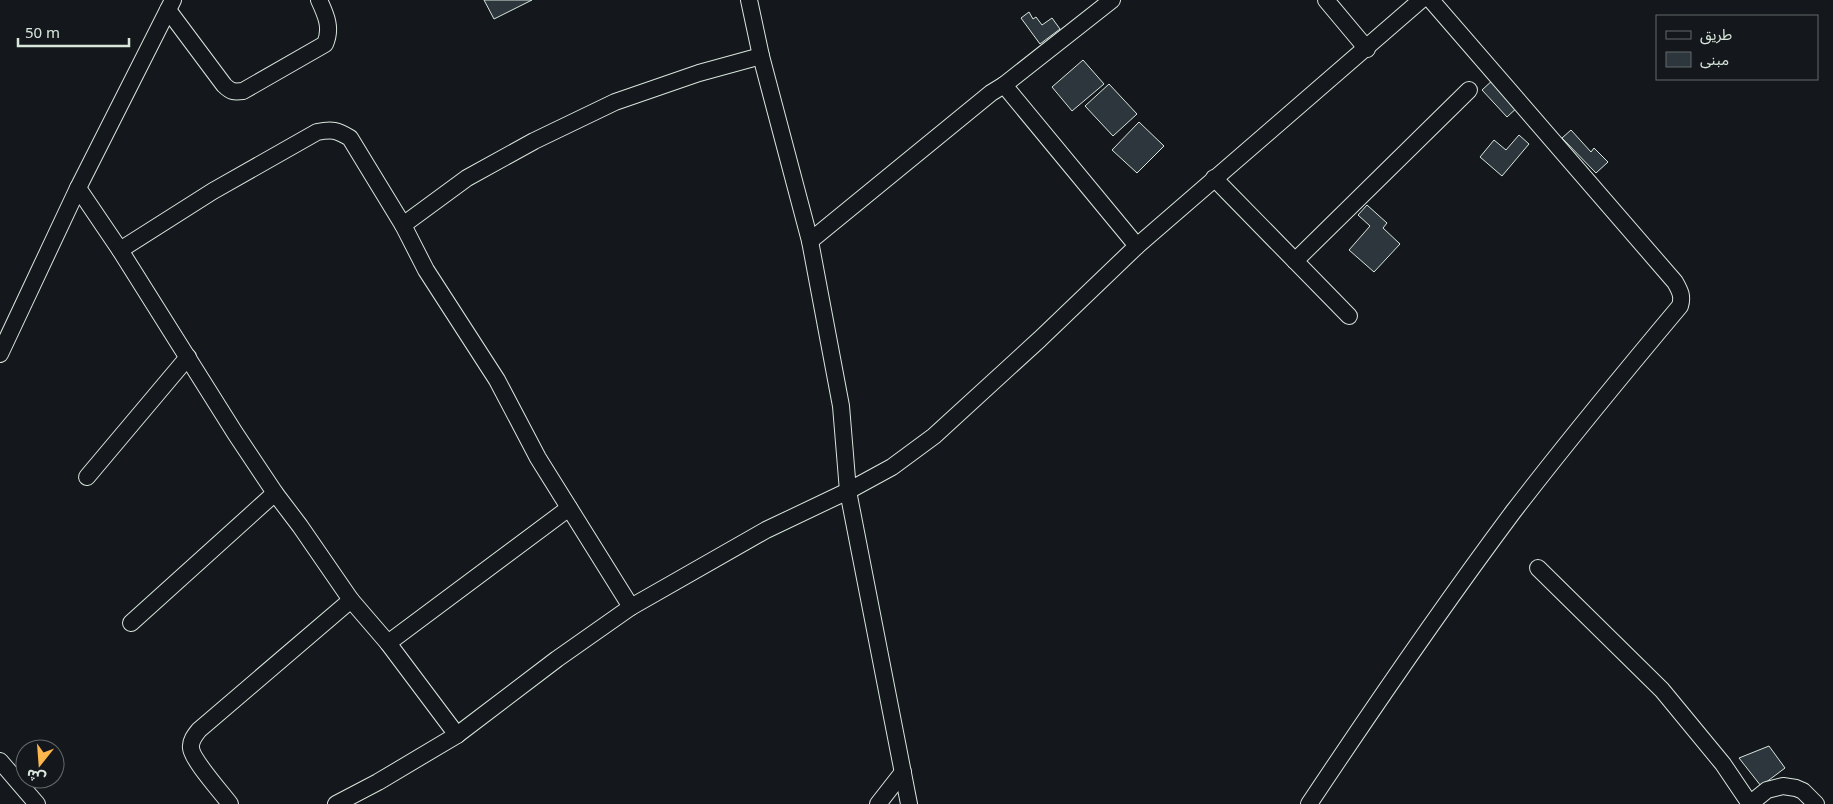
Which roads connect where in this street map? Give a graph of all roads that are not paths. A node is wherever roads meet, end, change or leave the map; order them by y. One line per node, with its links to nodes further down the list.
1 (319, 0): 7 (street)
2 (749, 0): 9 (street)
3 (1112, 0): 10 (street)
4 (1326, 0): 8 (street)
5 (1421, 0): 8 (street)
6 (1431, 0): 39 (street)
7 (171, 5): 13 (street)
8 (1366, 49): 12 (street)
9 (761, 56): 14 (street); 15 (street)
10 (1004, 85): 15 (street); 16 (street)
11 (1469, 90): 18 (street)
12 (1214, 178): 16 (street); 18 (street)
13 (78, 188): 17 (street); 20 (street)
14 (403, 225): 17 (street); 25 (street)
15 (810, 240): 23 (street)
16 (1138, 246): 23 (street)
17 (120, 250): 21 (street)
18 (1295, 261): 19 (street)
19 (1348, 316)
20 (0, 354)
21 (188, 357): 22 (street); 24 (street)
22 (87, 478)
23 (848, 491): 28 (street); 33 (street)
24 (274, 493): 27 (street); 29 (street)
25 (569, 508): 28 (street); 30 (street)
26 (1538, 568): 40 (street)
27 (351, 600): 30 (street); 35 (street)
28 (631, 607): 31 (street)
29 (131, 623)
30 (388, 642): 31 (street)
31 (457, 735): 36 (street)
32 (0, 761): 34 (street)
33 (903, 772): 37 (street); 38 (street)
34 (37, 804)
35 (230, 804)
36 (336, 804)
37 (878, 804)
38 (909, 804)
39 (1308, 804)
40 (1750, 804): 41 (street)
41 (1816, 804)

